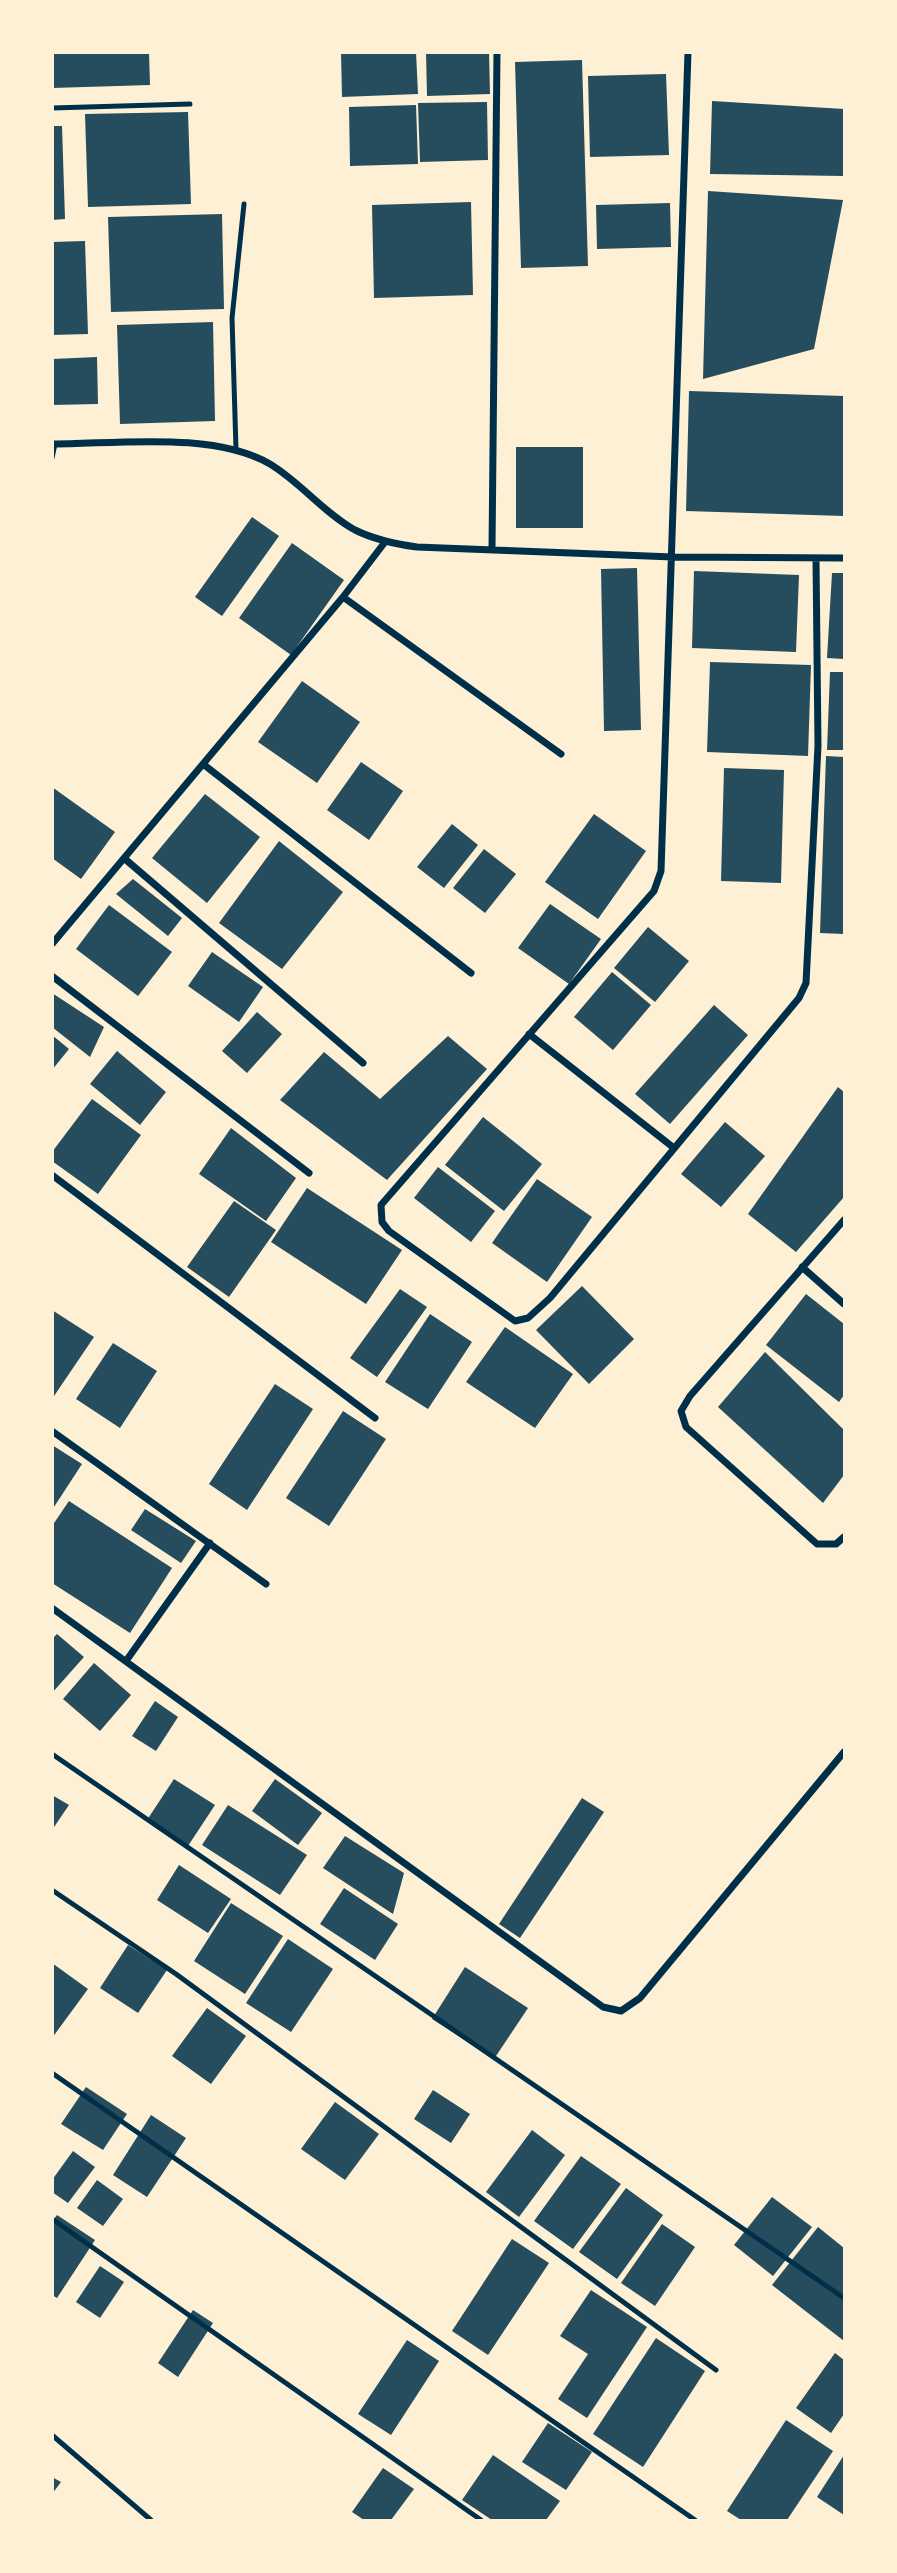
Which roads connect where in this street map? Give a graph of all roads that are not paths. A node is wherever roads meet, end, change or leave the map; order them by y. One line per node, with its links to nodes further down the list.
1 (497, 52): 10 (street)
2 (688, 52): 11 (street)
3 (190, 104): 4 (lane)
4 (52, 108)
5 (244, 205): 7 (lane)
6 (54, 444): 7 (street); 8 (lane)
7 (236, 449): 9 (street)
8 (52, 458)
9 (384, 542): 10 (street); 14 (street)
10 (492, 548): 11 (street)
11 (673, 557): 13 (street); 21 (street)
12 (845, 558): 13 (street)
13 (816, 559): 23 (street)
14 (343, 597): 15 (street); 16 (street)
15 (561, 754)
16 (203, 764): 17 (street); 19 (street)
17 (125, 859): 18 (street); 22 (street)
18 (52, 944)
19 (471, 973)
20 (52, 976): 24 (street)
21 (529, 1034): 23 (street); 23 (street)
22 (363, 1063)
23 (674, 1148)
24 (309, 1174)
25 (52, 1175): 29 (street)
26 (845, 1220): 27 (street)
27 (803, 1267): 28 (street); 31 (street)
28 (845, 1304)
29 (375, 1418)
30 (52, 1431): 32 (street)
31 (845, 1538)
32 (209, 1543): 33 (street); 35 (street)
33 (266, 1584)
34 (52, 1608): 35 (street)
35 (126, 1661): 36 (street)
36 (845, 1752)
37 (52, 1754): 41 (lane)
38 (52, 1890): 42 (lane)
39 (52, 2073): 46 (lane)
40 (52, 2219): 45 (lane)
41 (845, 2298)
42 (716, 2370)
43 (52, 2435): 44 (lane)
44 (151, 2521)
45 (481, 2521)
46 (695, 2521)

